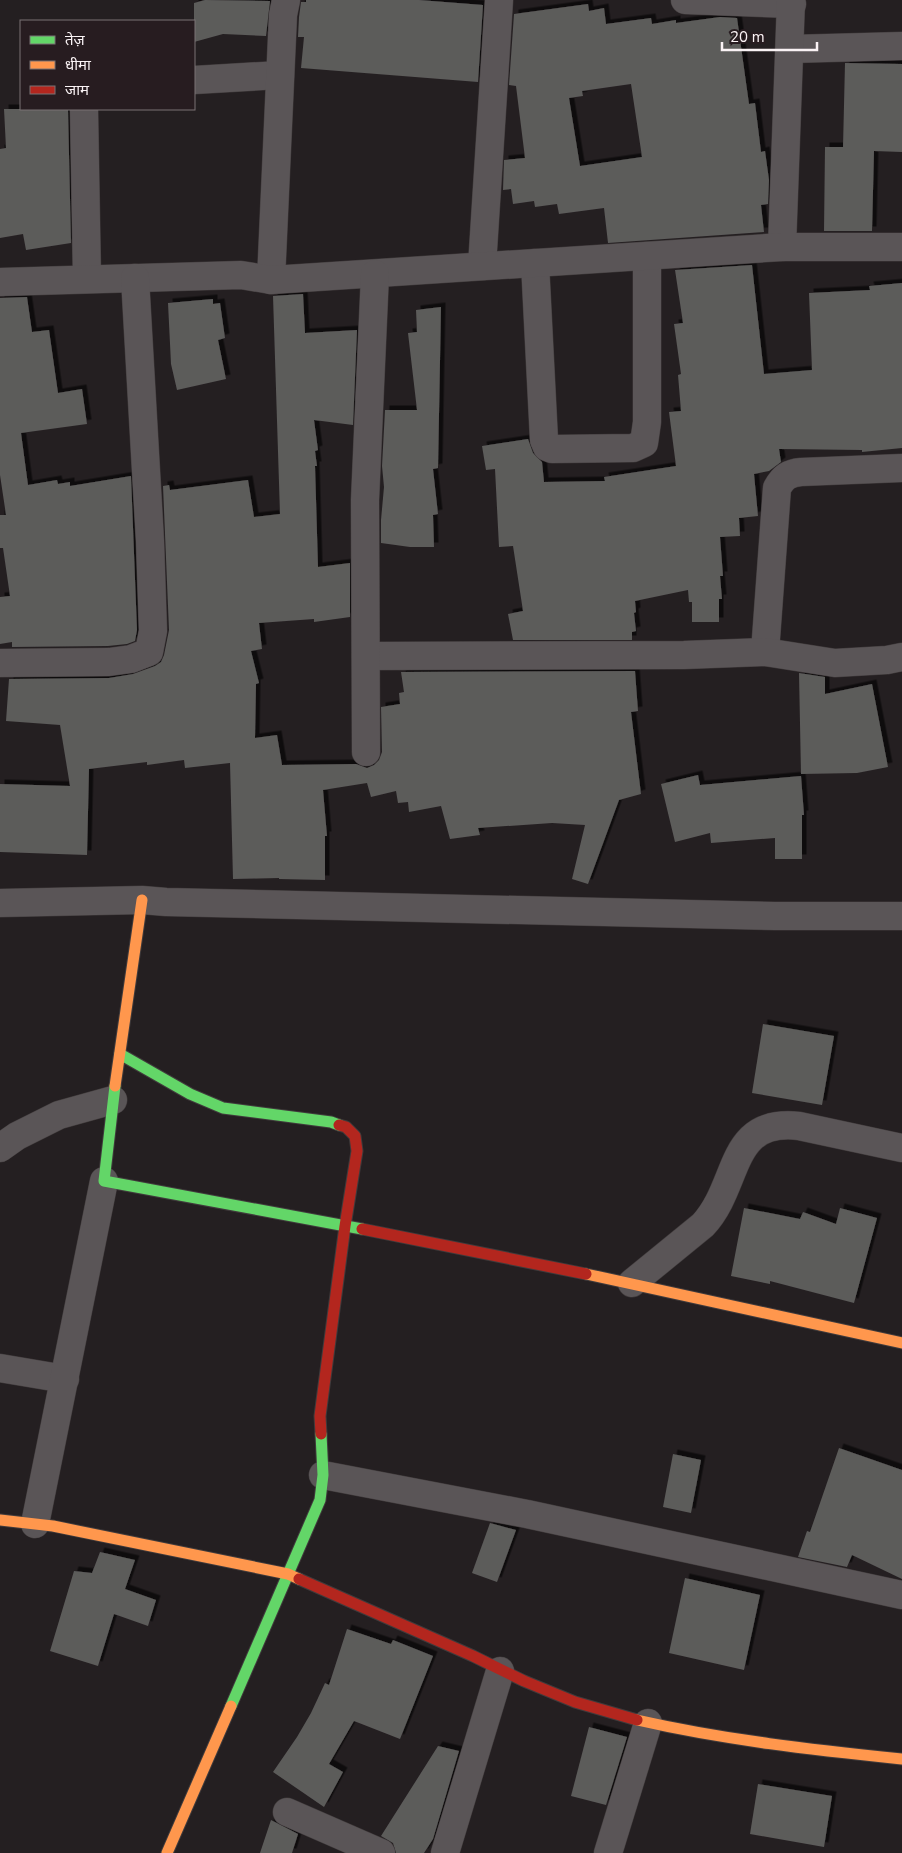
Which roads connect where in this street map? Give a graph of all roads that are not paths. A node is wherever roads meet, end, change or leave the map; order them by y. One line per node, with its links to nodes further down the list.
1 (286, 0): 7 (street)
2 (499, 0): 14 (street)
3 (685, 0): 4 (street)
4 (792, 2): 6 (street)
5 (902, 46): 6 (street)
6 (790, 49): 10 (street)
7 (280, 75): 8 (street); 18 (street)
8 (195, 80)
9 (84, 110): 17 (street)
10 (782, 247): 11 (street); 12 (street)
11 (902, 247)
12 (647, 256): 13 (street); 13 (street)
13 (535, 263): 14 (street)
14 (482, 266): 15 (street)
15 (375, 274): 18 (street); 22 (street)
16 (135, 278): 17 (street); 18 (street); 24 (street)
17 (87, 279): 19 (street)
18 (271, 280)
19 (0, 282)
20 (902, 468): 21 (street)
21 (765, 652): 22 (street); 23 (street)
22 (366, 656): 25 (street)
23 (902, 657)
24 (0, 663)
25 (366, 752)
26 (142, 900): 27 (street); 28 (street); 29 (street)
27 (0, 903)
28 (902, 916)
29 (120, 1054): 30 (street); 34 (street)
30 (113, 1100): 31 (street); 33 (street)
31 (0, 1148)
32 (902, 1148): 35 (street)
33 (104, 1181): 34 (street); 38 (street)
34 (345, 1226): 35 (street); 39 (street)
35 (632, 1284): 36 (street)
36 (902, 1343)
37 (0, 1368): 38 (street)
38 (65, 1379): 41 (street)
39 (324, 1475): 42 (street); 43 (street)
40 (0, 1520): 41 (street)
41 (35, 1524): 42 (street)
42 (288, 1574): 44 (street); 48 (street)
43 (902, 1595)
44 (500, 1670): 45 (street); 50 (street)
45 (648, 1723): 46 (street); 51 (street)
46 (902, 1758)
47 (287, 1812): 49 (street)
48 (167, 1853)
49 (381, 1853)
50 (445, 1853)
51 (608, 1853)

